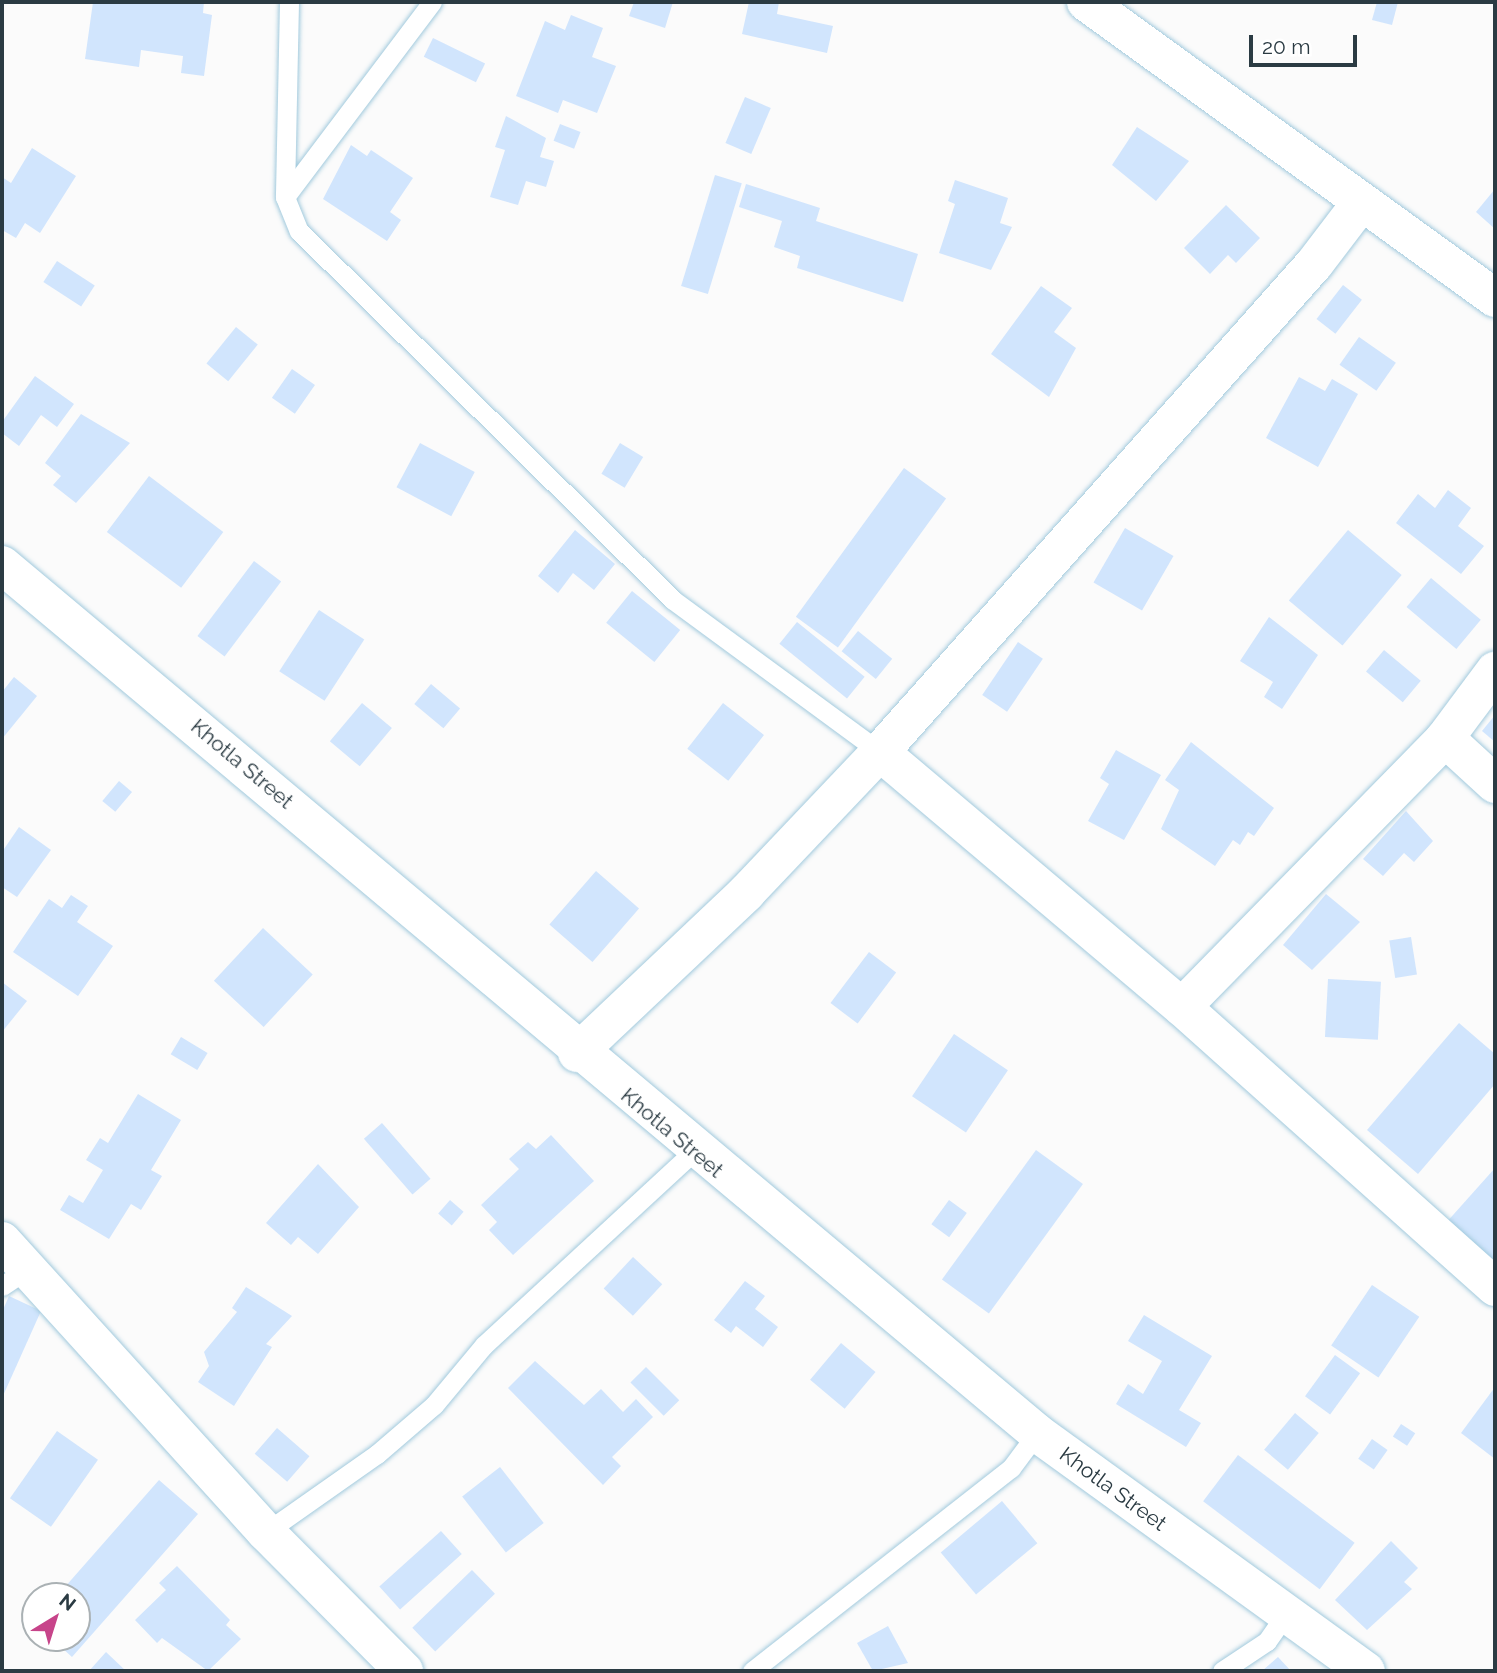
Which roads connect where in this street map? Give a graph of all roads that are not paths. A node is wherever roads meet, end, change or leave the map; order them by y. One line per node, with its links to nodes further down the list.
1 (289, 2): 4 (lane)
2 (432, 2): 4 (lane)
3 (1086, 2): 5 (street)
4 (285, 197): 10 (lane)
5 (1360, 204): 6 (street); 10 (street)
6 (1495, 298)
7 (2, 565): 13 (street, Khotla Street)
8 (1495, 671): 9 (street)
9 (1445, 738): 11 (street); 12 (street)
10 (880, 752): 12 (street); 13 (street)
11 (1495, 784)
12 (1182, 1007): 17 (street)
13 (577, 1053): 14 (street, Khotla Street)
14 (694, 1151): 18 (street, Khotla Street); 19 (lane)
15 (2, 1241): 16 (street)
16 (15, 1277): 19 (street)
17 (1495, 1287)
18 (1037, 1433): 20 (street, Khotla Street); 22 (lane)
19 (266, 1532): 21 (street)
20 (1285, 1615): 23 (lane); 24 (street, Khotla Street)
21 (404, 1671)
22 (752, 1671)
23 (1222, 1671)
24 (1366, 1671)

